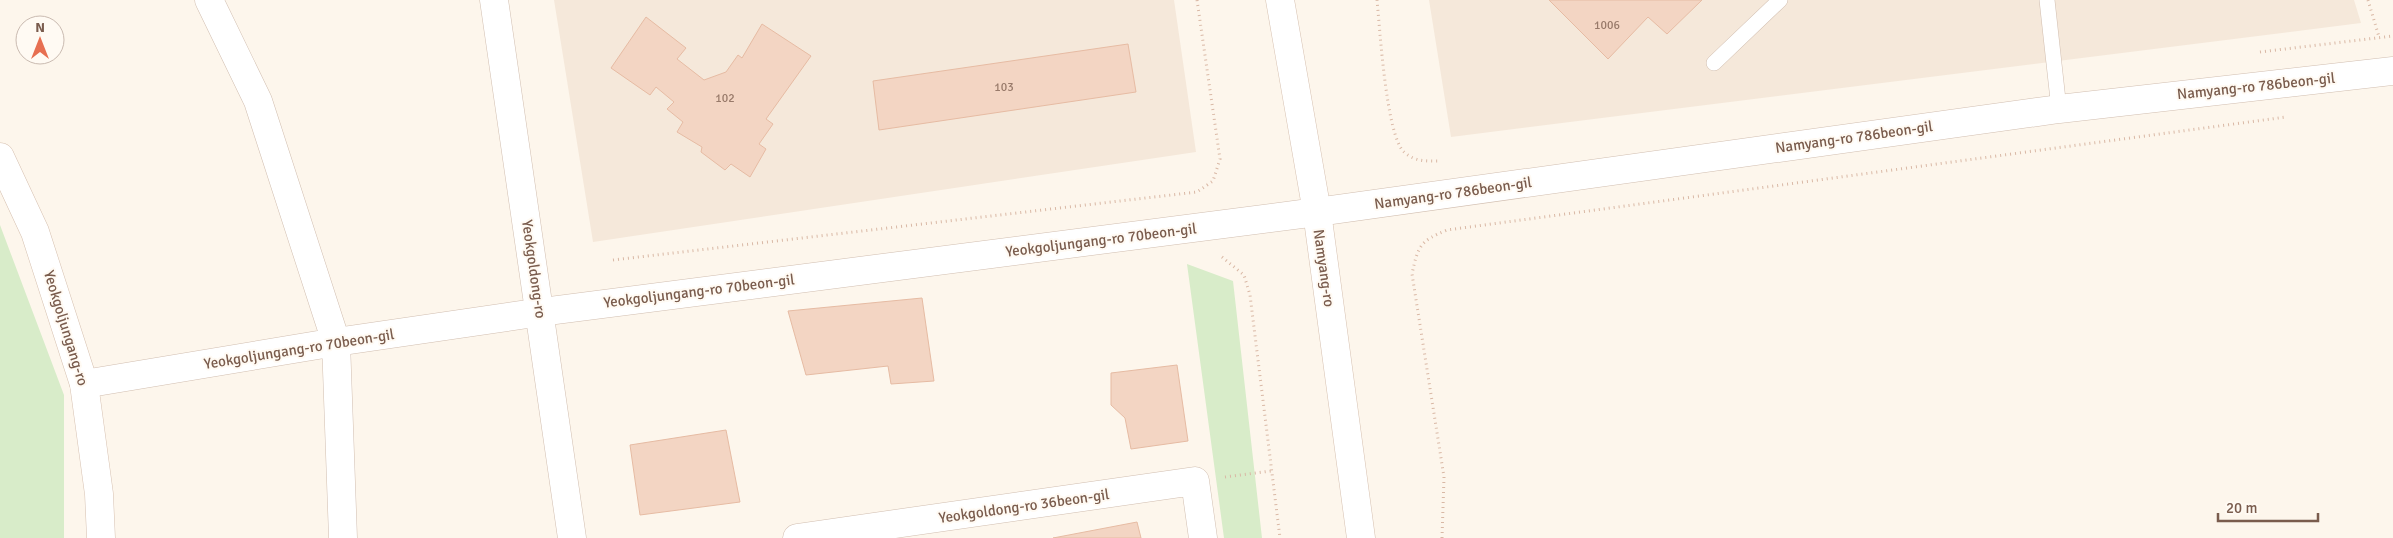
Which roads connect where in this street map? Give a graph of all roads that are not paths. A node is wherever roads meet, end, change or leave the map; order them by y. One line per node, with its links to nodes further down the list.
1 (209, 0): 12 (street)
2 (494, 0): 11 (street, Yeokgoldong-ro)
3 (1280, 0): 10 (street, Namyang-ro)
4 (1780, 0): 6 (lane)
5 (2047, 0): 8 (lane)
6 (1714, 63)
7 (2393, 71): 8 (street, Namyang-ro 786beon-gil)
8 (2059, 108): 10 (street, Namyang-ro 786beon-gil)
9 (0, 157): 13 (street, Yeokgoljungang-ro)
10 (1316, 212): 11 (street, Yeokgoljungang-ro 70beon-gil); 20 (street, Namyang-ro)
11 (541, 312): 12 (street, Yeokgoljungang-ro 70beon-gil); 17 (street, Yeokgoldong-ro)
12 (336, 342): 13 (street, Yeokgoljungang-ro 70beon-gil); 16 (street)
13 (84, 384): 15 (street, Yeokgoljungang-ro)
14 (893, 532): 18 (street, Yeokgoldong-ro 36beon-gil); 19 (street, Yeokgoldong-ro 36beon-gil)
15 (101, 538)
16 (343, 538)
17 (572, 538)
18 (797, 538)
19 (1203, 538)
20 (1361, 538)

